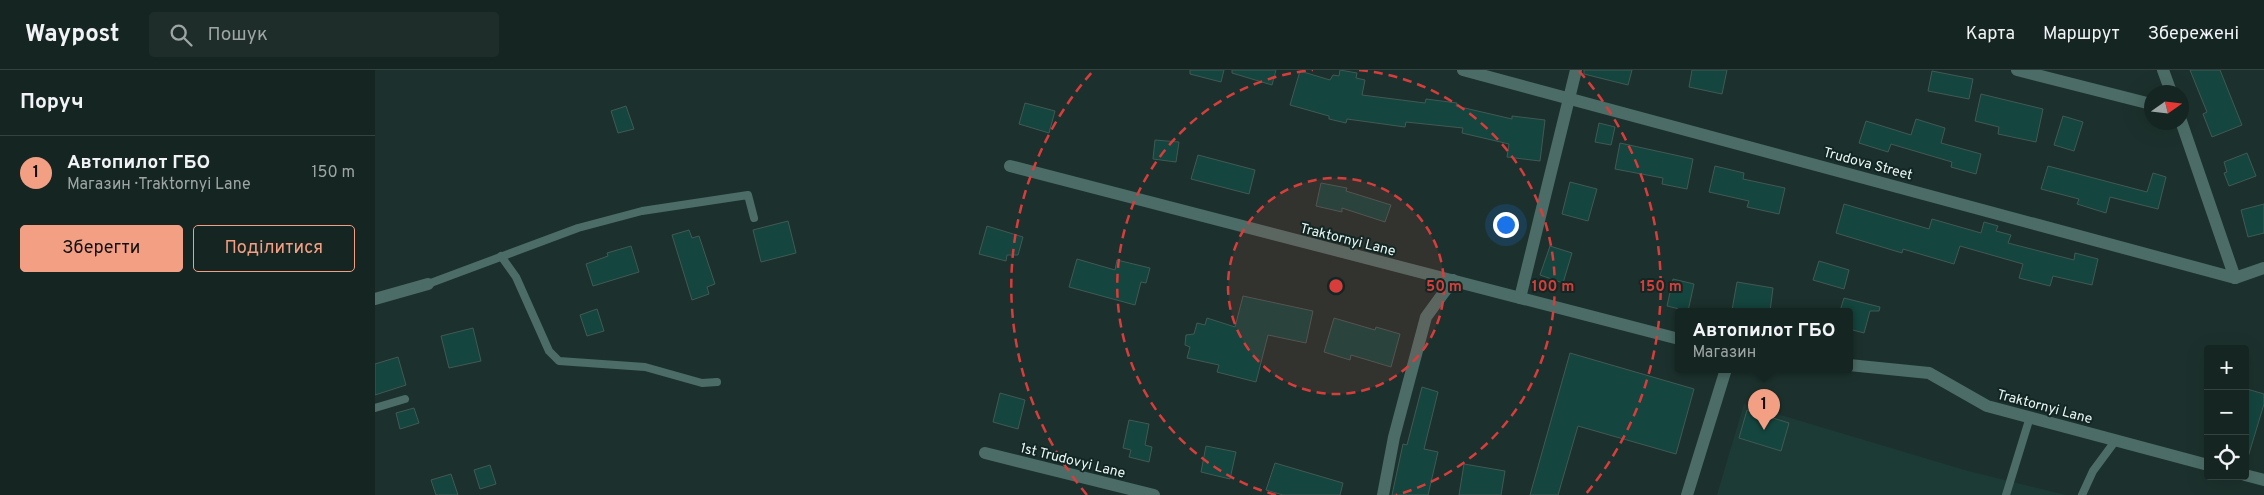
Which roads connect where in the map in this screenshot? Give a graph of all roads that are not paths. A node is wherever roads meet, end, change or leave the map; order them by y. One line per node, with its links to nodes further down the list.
1 (1463, 70): 6 (street, Trudova Street)
2 (1576, 70): 6 (street)
3 (2017, 70): 7 (street)
4 (2163, 70): 5 (street)
5 (2168, 85)
6 (1569, 97): 13 (street, Trudova Street); 16 (street)
7 (2144, 102)
8 (2184, 130): 13 (street)
9 (1010, 166): 14 (street, Traktornyi Lane)
10 (754, 218): 11 (lane)
11 (501, 256): 15 (lane); 21 (lane)
12 (2264, 268): 13 (street)
13 (2235, 278)
14 (1453, 280): 16 (street, Traktornyi Lane); 31 (street)
15 (428, 284): 17 (street)
16 (1520, 298): 18 (street, Traktornyi Lane)
17 (375, 299)
18 (1675, 338)
19 (1853, 365): 24 (street, Traktornyi Lane)
20 (1725, 373): 32 (street)
21 (717, 382)
22 (405, 399): 23 (lane)
23 (375, 408)
24 (2030, 417): 25 (street, Traktornyi Lane); 33 (lane)
25 (2116, 440): 27 (street, Traktornyi Lane); 34 (lane)
26 (985, 453): 30 (street, 1st Trudovyi Lane)
27 (2204, 464)
28 (2249, 476): 29 (street)
29 (2264, 480)
30 (1154, 495)
31 (1383, 495)
32 (1687, 495)
33 (2006, 495)
34 (2082, 495)

